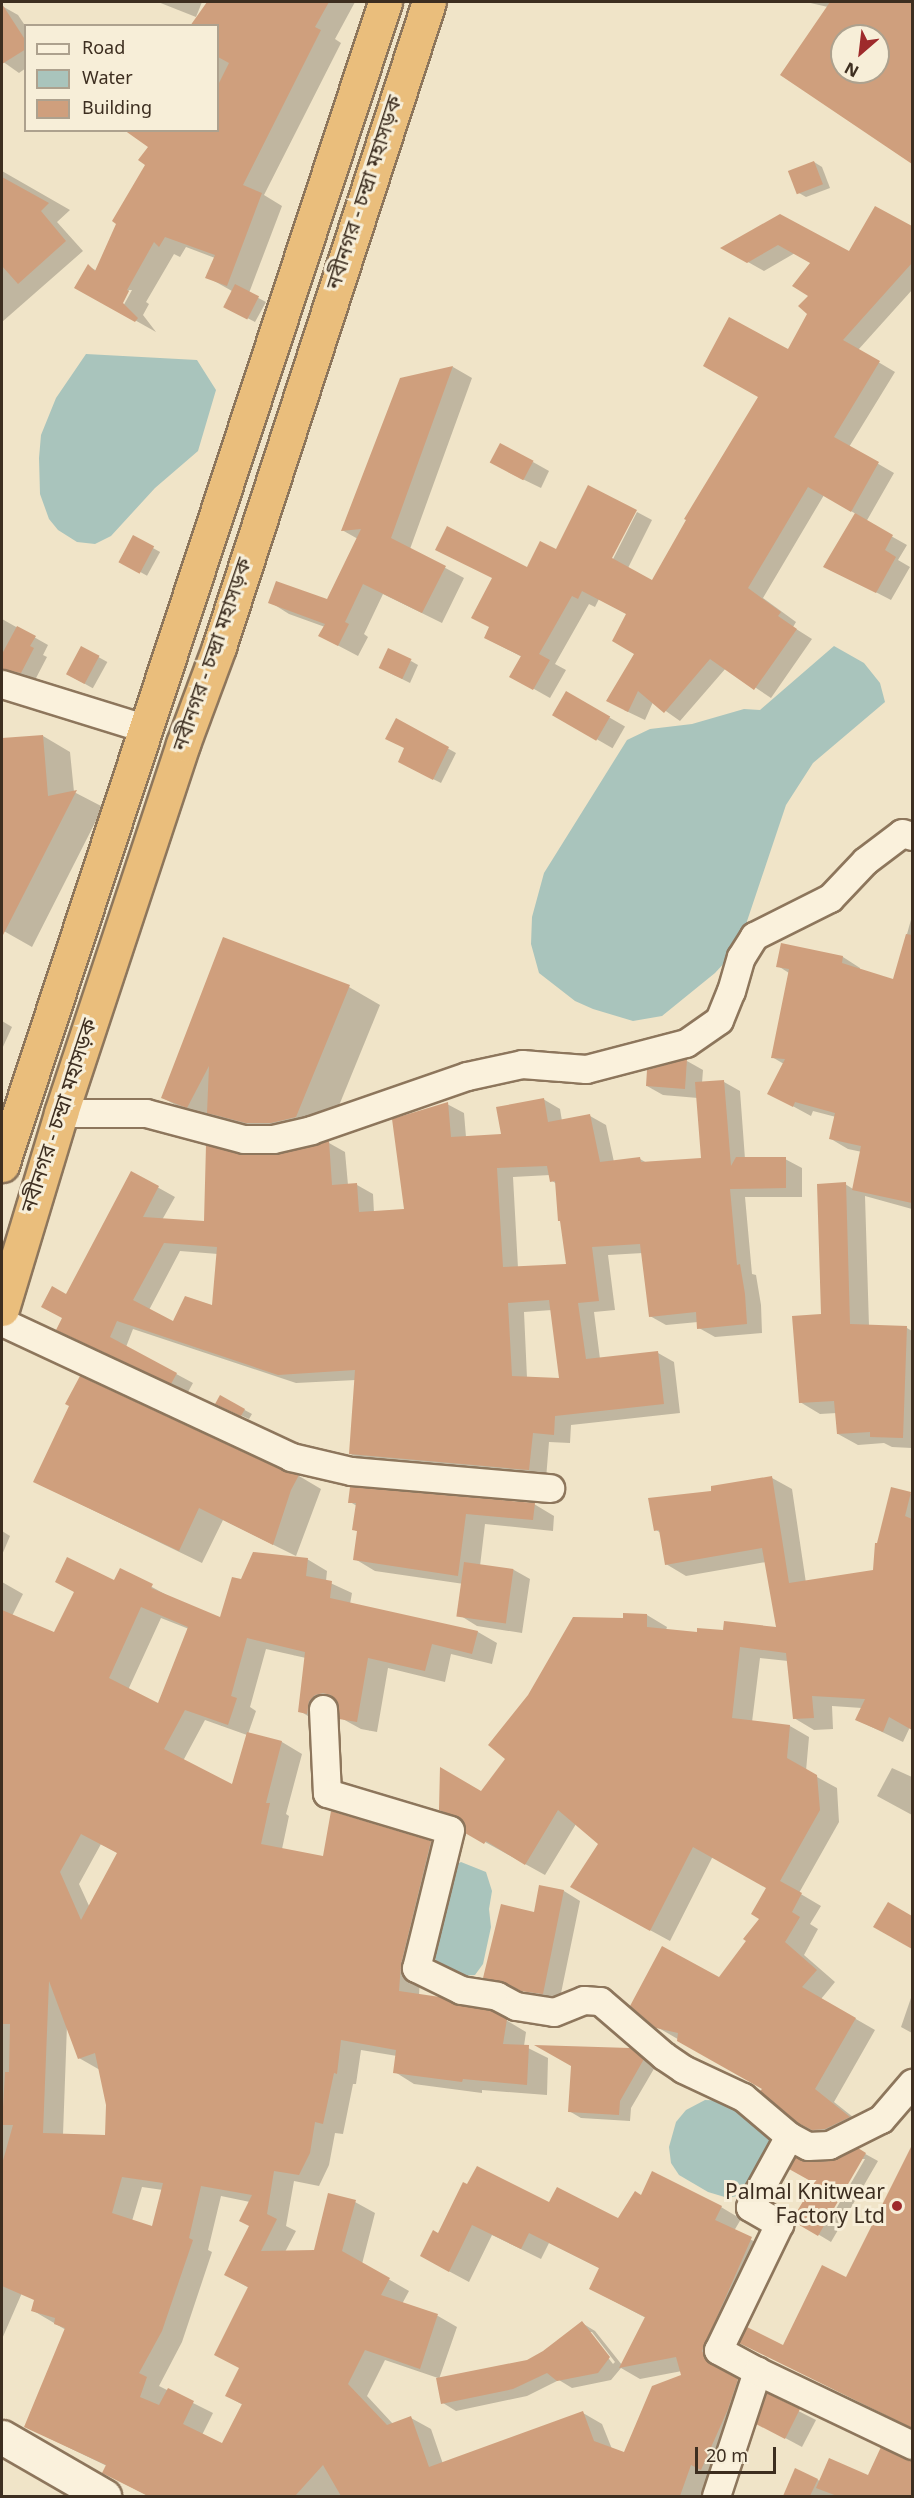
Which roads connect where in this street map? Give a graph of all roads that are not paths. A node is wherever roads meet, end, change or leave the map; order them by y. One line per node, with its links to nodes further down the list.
1 (385, 2): 4 (highway, নবীনগর - চন্দ্রা মহাসড়ক)
2 (429, 2): 6 (highway, নবীনগর - চন্দ্রা মহাসড়ক)
3 (2, 684): 4 (street)
4 (144, 728): 7 (highway, নবীনগর - চন্দ্রা মহাসড়ক)
5 (912, 836): 6 (street)
6 (61, 1113): 8 (highway, নবীনগর - চন্দ্রা মহাসড়ক)
7 (2, 1165)
8 (2, 1309)
9 (2, 1322): 10 (street)
10 (550, 1488)
11 (323, 1708): 13 (street)
12 (912, 2083): 13 (street)
13 (789, 2136): 14 (street)
14 (757, 2371): 16 (street); 18 (street)
15 (2, 2437): 17 (street)
16 (912, 2445)
17 (104, 2496)
18 (716, 2496)

